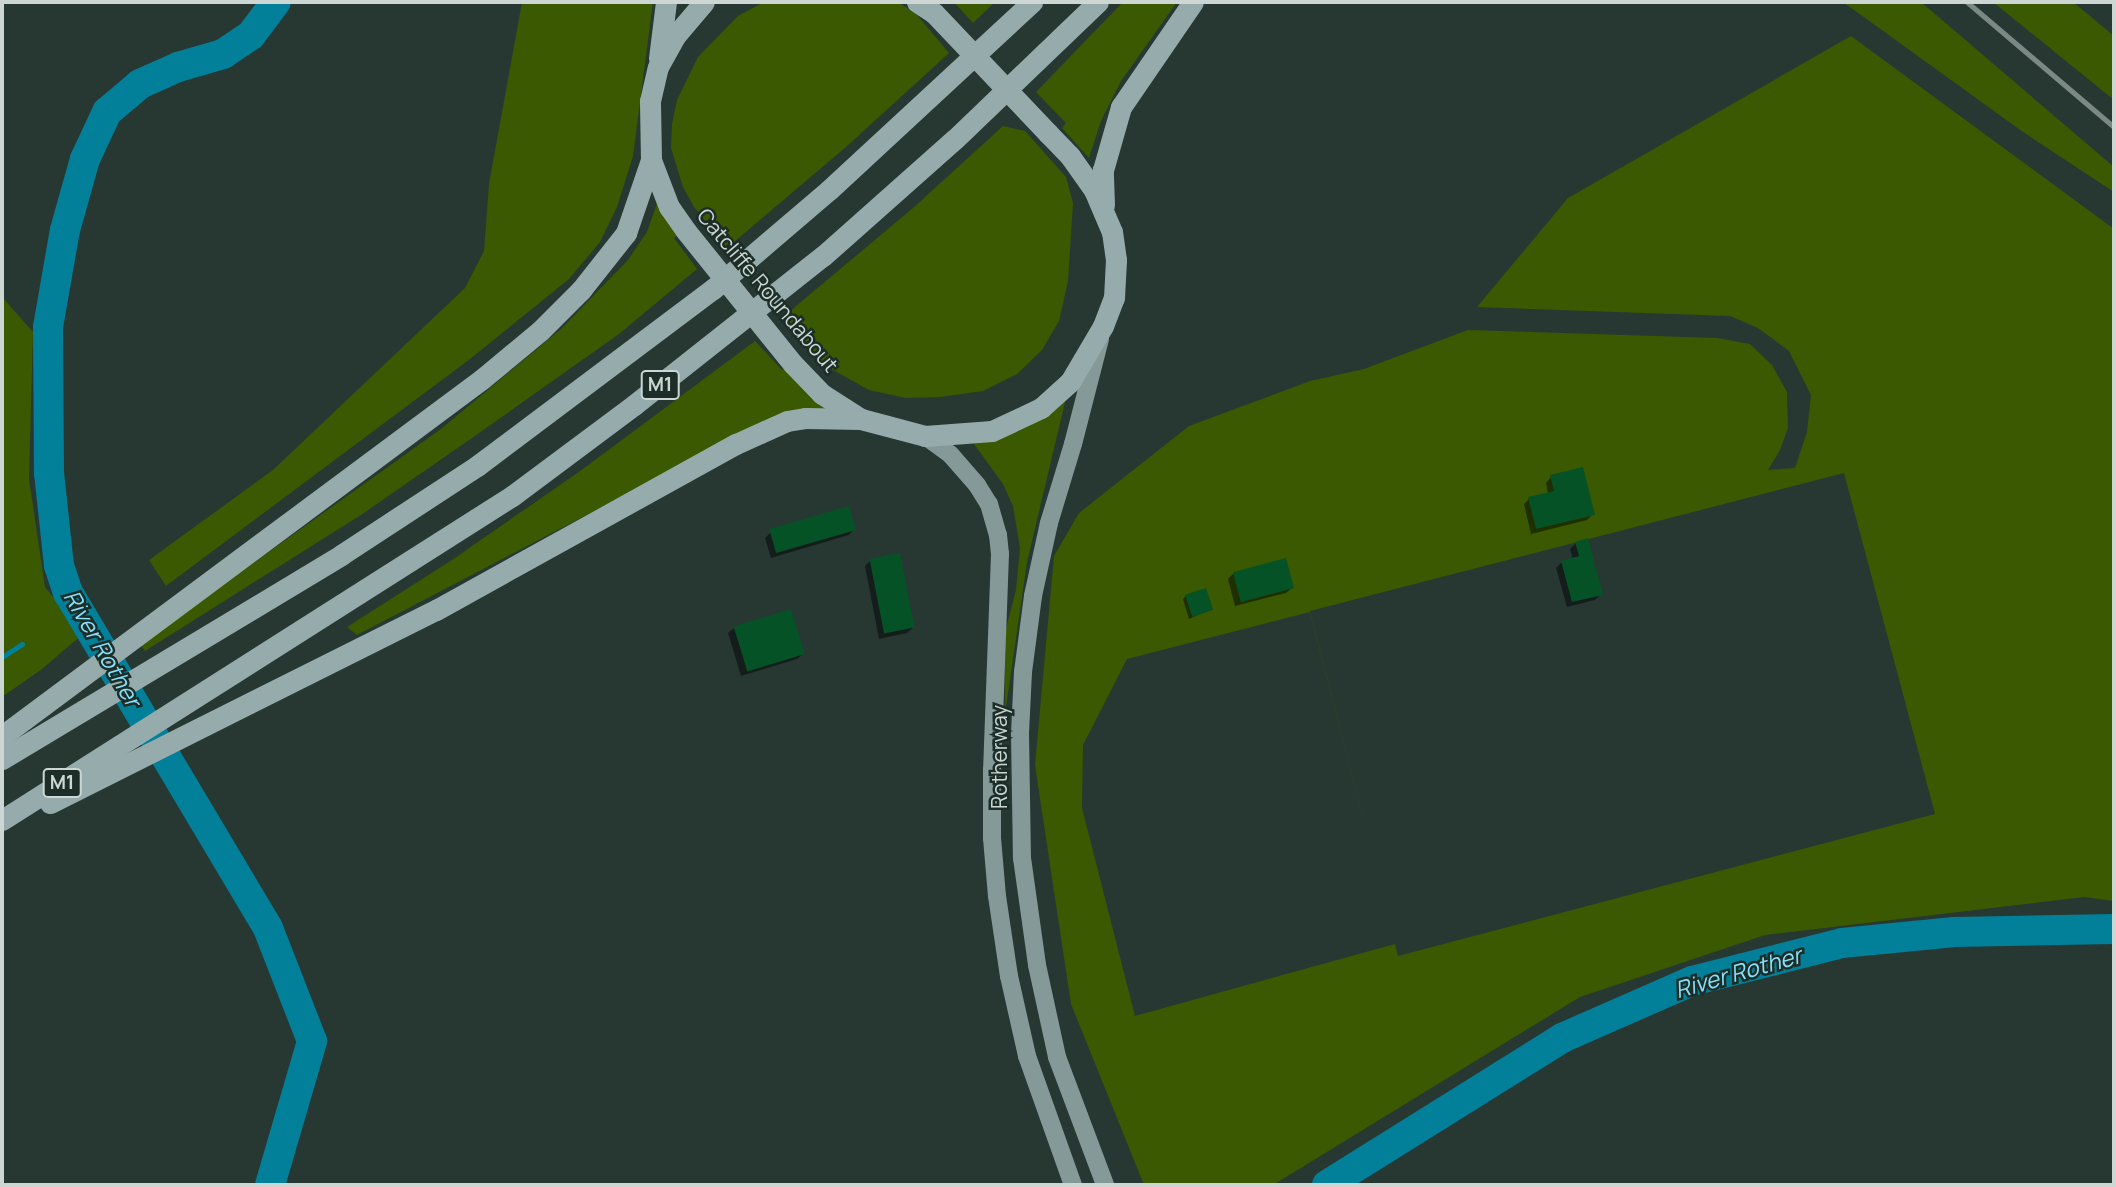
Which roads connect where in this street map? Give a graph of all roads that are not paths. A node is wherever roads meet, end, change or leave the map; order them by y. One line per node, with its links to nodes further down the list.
1 (666, 2): 7 (highway)
2 (704, 2): 7 (highway, Catcliffe Roundabout)
3 (1032, 2): 14 (highway, M1)
4 (1098, 2): 15 (highway, M1)
5 (1193, 2): 9 (highway)
6 (925, 8): 9 (highway, Catcliffe Roundabout, bridge)
7 (658, 67): 8 (highway, Catcliffe Roundabout)
8 (651, 160): 11 (highway, Catcliffe Roundabout, bridge); 13 (highway)
9 (1104, 209): 10 (highway, Catcliffe Roundabout)
10 (1103, 326): 12 (highway, Catcliffe Roundabout); 18 (main road, Rotherway)
11 (861, 419): 12 (highway, Catcliffe Roundabout); 16 (highway)
12 (925, 436): 17 (main road, Rotherway)
13 (2, 736)
14 (2, 759)
15 (2, 820)
16 (2, 826)
17 (1073, 1185)
18 (1105, 1185)

